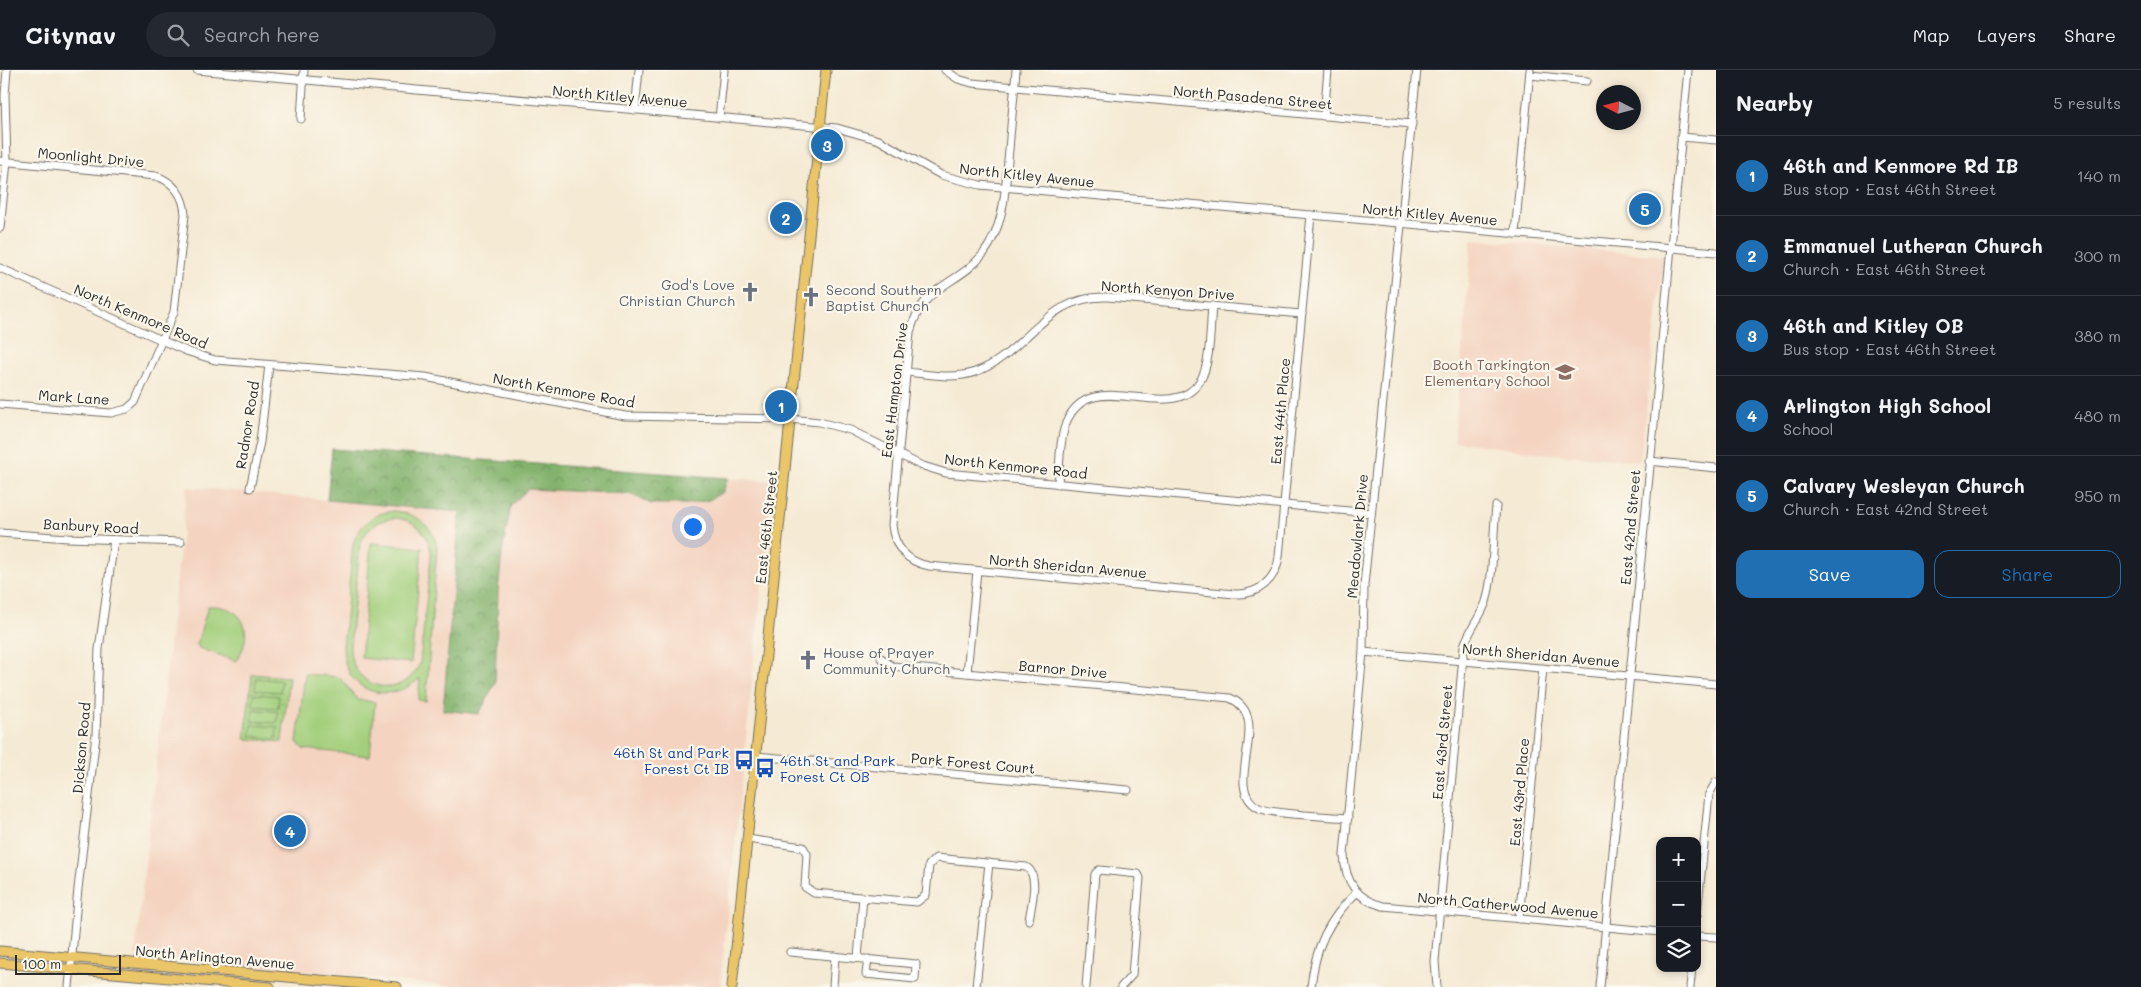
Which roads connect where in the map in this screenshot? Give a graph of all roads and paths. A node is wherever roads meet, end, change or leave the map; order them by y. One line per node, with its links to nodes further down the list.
1 (7, 70): 24 (street)
2 (197, 70): 13 (street, North Kitley Avenue)
3 (304, 70): 13 (street)
4 (639, 70): 16 (street)
5 (724, 70): 18 (street)
6 (826, 70): 21 (main road, East 46th Street)
7 (945, 70): 15 (street, North Pasadena Street)
8 (1016, 70): 15 (street, East Hampton Drive)
9 (1328, 70): 17 (street)
10 (1417, 70): 20 (street, Meadowlark Drive)
11 (1688, 70): 22 (street, East 42nd Street)
12 (1530, 72): 14 (street); 30 (street)
13 (303, 80): 16 (street, North Kitley Avenue); 19 (street)
14 (1586, 80)
15 (1015, 87): 17 (street, North Pasadena Street); 25 (street, East Hampton Drive)
16 (635, 110): 18 (street, North Kitley Avenue)
17 (1324, 116): 20 (street, North Pasadena Street)
18 (719, 118): 21 (street, North Kitley Avenue)
19 (301, 119)
20 (1412, 124): 28 (street, Meadowlark Drive)
21 (821, 126): 25 (street, North Kitley Avenue); 40 (main road, East 46th Street)
22 (1681, 137): 23 (street); 31 (street, East 42nd Street)
23 (1716, 140)
24 (3, 161): 26 (street, Moonlight Drive); 29 (street)
25 (1005, 187): 27 (street, North Kitley Avenue); 38 (street, East Hampton Drive)
26 (176, 189): 36 (street, Mark Lane)
27 (1311, 215): 28 (street, North Kitley Avenue); 35 (street, East 44th Place)
28 (1403, 224): 30 (street, North Kitley Avenue); 48 (street, Meadowlark Drive)
29 (0, 228)
30 (1516, 234): 31 (street, North Kitley Avenue)
31 (1670, 248): 32 (street, North Kitley Avenue); 42 (street, East 42nd Street)
32 (1716, 252)
33 (0, 268): 36 (street, North Kenmore Road)
34 (1212, 306): 35 (street, North Kenyon Drive); 38 (street, North Kenyon Drive); 44 (street)
35 (1302, 314): 46 (street, East 44th Place)
36 (163, 340): 37 (street, North Kenmore Road); 39 (street, Mark Lane)
37 (269, 365): 40 (street, North Kenmore Road); 45 (street, Radnor Road)
38 (906, 372): 41 (street, East Hampton Drive)
39 (0, 404)
40 (790, 419): 41 (street, North Kenmore Road); 62 (main road, East 46th Street)
41 (899, 454): 44 (street, North Kenmore Road); 52 (street, East Hampton Drive)
42 (1649, 461): 43 (street); 60 (street, East 42nd Street)
43 (1716, 468)
44 (1058, 484): 46 (street, North Kenmore Road)
45 (250, 488)
46 (1284, 505): 48 (street, North Kenmore Road); 54 (street, East 44th Place)
47 (1496, 506): 57 (street, East 43rd Street)
48 (1371, 513): 55 (street, Meadowlark Drive)
49 (0, 533): 50 (street, Banbury Road)
50 (114, 540): 51 (street, Banbury Road); 81 (street, Dickson Road)
51 (181, 542)
52 (896, 542): 53 (street, North Sheridan Avenue)
53 (977, 571): 54 (street, North Sheridan Avenue); 59 (street)
54 (1248, 593)
55 (1363, 652): 57 (street, North Sheridan Avenue); 65 (street, Meadowlark Drive)
56 (881, 658): 59 (street, Barnor Drive)
57 (1462, 661): 58 (street, North Sheridan Avenue); 71 (street, East 43rd Street)
58 (1543, 668): 60 (street, North Sheridan Avenue); 72 (street, East 43rd Place)
59 (967, 672): 65 (street, Barnor Drive)
60 (1629, 675): 61 (street, North Sheridan Avenue); 74 (street, East 42nd Street)
61 (1716, 684)
62 (756, 756): 64 (street, Park Forest Court); 66 (main road, East 46th Street)
63 (1715, 783): 68 (street)
64 (1128, 790)
65 (1348, 818): 69 (street, Meadowlark Drive)
66 (747, 839): 70 (street); 92 (main road, East 46th Street)
67 (989, 863): 70 (street); 73 (street); 94 (street)
68 (1700, 882)
69 (1357, 892): 71 (street, North Catherwood Avenue); 97 (street)
70 (863, 897): 82 (street)
71 (1439, 911): 72 (street, North Catherwood Avenue); 98 (street, East 43rd Street)
72 (1519, 919): 74 (street, North Catherwood Avenue)
73 (1029, 920)
74 (1606, 927): 75 (street, North Catherwood Avenue); 99 (street, East 42nd Street)
75 (1656, 932)
76 (1701, 936): 77 (street)
77 (1716, 938)
78 (0, 952): 81 (main road, North Arlington Avenue)
79 (790, 952): 80 (street)
80 (835, 956): 82 (street); 93 (street)
81 (72, 958): 85 (street, Dickson Road); 86 (main road, North Arlington Avenue)
82 (858, 958): 83 (street)
83 (868, 959): 83 (street)
84 (0, 963): 85 (main road, North Arlington Avenue)
85 (71, 970): 88 (main road, North Arlington Avenue); 89 (street, Dickson Road)
86 (215, 971): 88 (street); 91 (main road, North Arlington Avenue)
87 (1692, 972): 100 (street)
88 (213, 984): 90 (main road, North Arlington Avenue)
89 (69, 987)
90 (270, 987)
91 (397, 987)
92 (732, 987)
93 (833, 987)
94 (976, 987)
95 (1086, 987): 96 (street)
96 (1121, 987)
97 (1311, 987)
98 (1437, 987)
99 (1600, 987)
100 (1690, 987)

